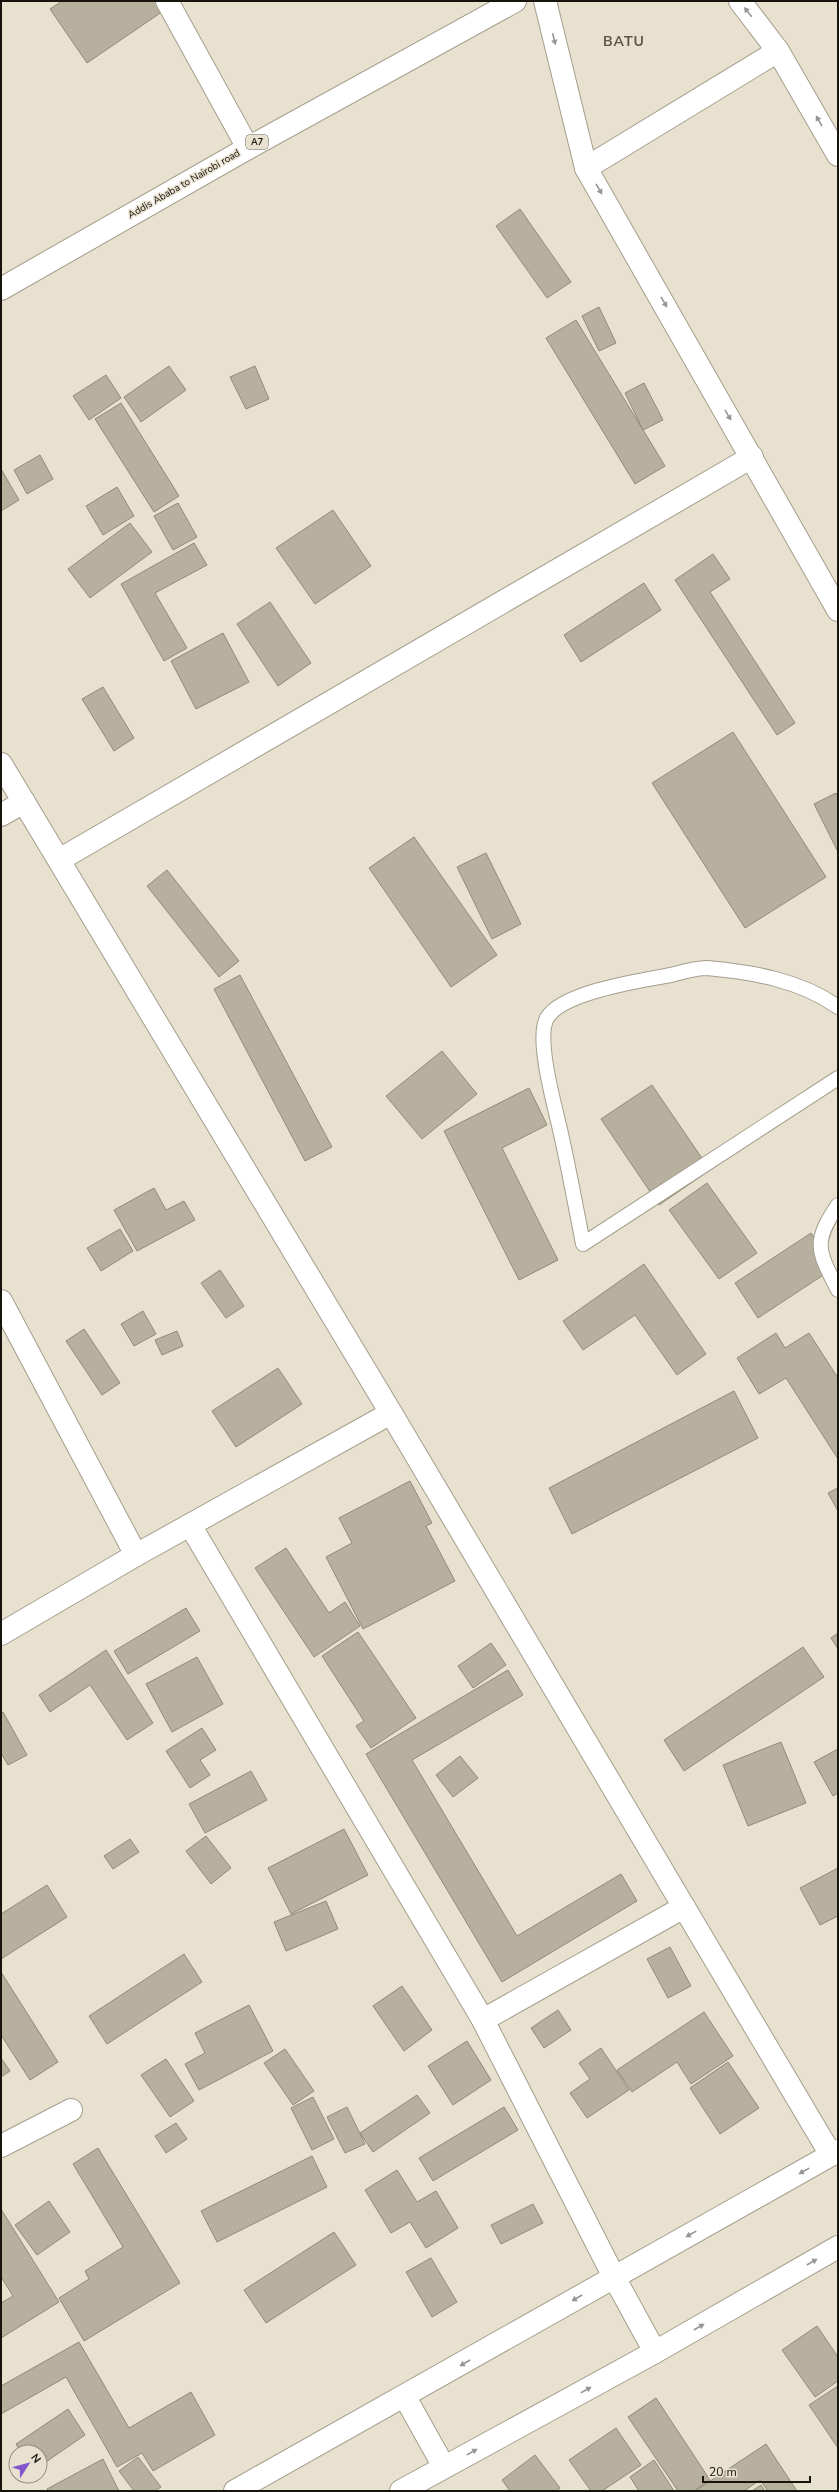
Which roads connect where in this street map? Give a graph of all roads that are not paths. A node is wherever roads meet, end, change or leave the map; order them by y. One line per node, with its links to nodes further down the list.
1 (167, 1): 6 (main road)
2 (515, 1): 6 (main road, Addis Ababa to Nairobi road / A7)
3 (544, 1): 8 (main road, one-way to 8)
4 (740, 1): 5 (main road, one-way to 4)
5 (778, 51): 7 (main road, one-way to 5); 8 (main road)
6 (248, 148): 9 (main road, Addis Ababa to Nairobi road / A7)
7 (838, 155)
8 (586, 168): 10 (main road, one-way to 10)
9 (1, 289)
10 (752, 457): 11 (main road); 15 (main road)
11 (838, 610)
12 (1, 764): 13 (main road)
13 (24, 802): 14 (main road); 15 (main road)
14 (1, 815)
15 (59, 860): 21 (main road)
16 (838, 1007): 17 (lane)
17 (838, 1078)
18 (838, 1205): 19 (lane)
19 (838, 1290)
20 (1, 1301): 23 (main road)
21 (391, 1413): 22 (main road); 25 (main road)
22 (190, 1526): 23 (main road); 26 (main road)
23 (136, 1555): 24 (main road)
24 (1, 1634)
25 (684, 1907): 26 (main road); 29 (main road)
26 (483, 2020): 31 (main road)
27 (71, 2110): 28 (main road)
28 (1, 2146)
29 (835, 2153): 31 (main road, one-way to 31)
30 (838, 2247): 32 (main road, one-way to 30)
31 (614, 2277): 32 (main road); 33 (main road, one-way to 33)
32 (655, 2352): 34 (main road, one-way to 32)
33 (405, 2397): 34 (main road); 35 (main road)
34 (444, 2467): 36 (main road)
35 (235, 2491)
36 (401, 2491)

